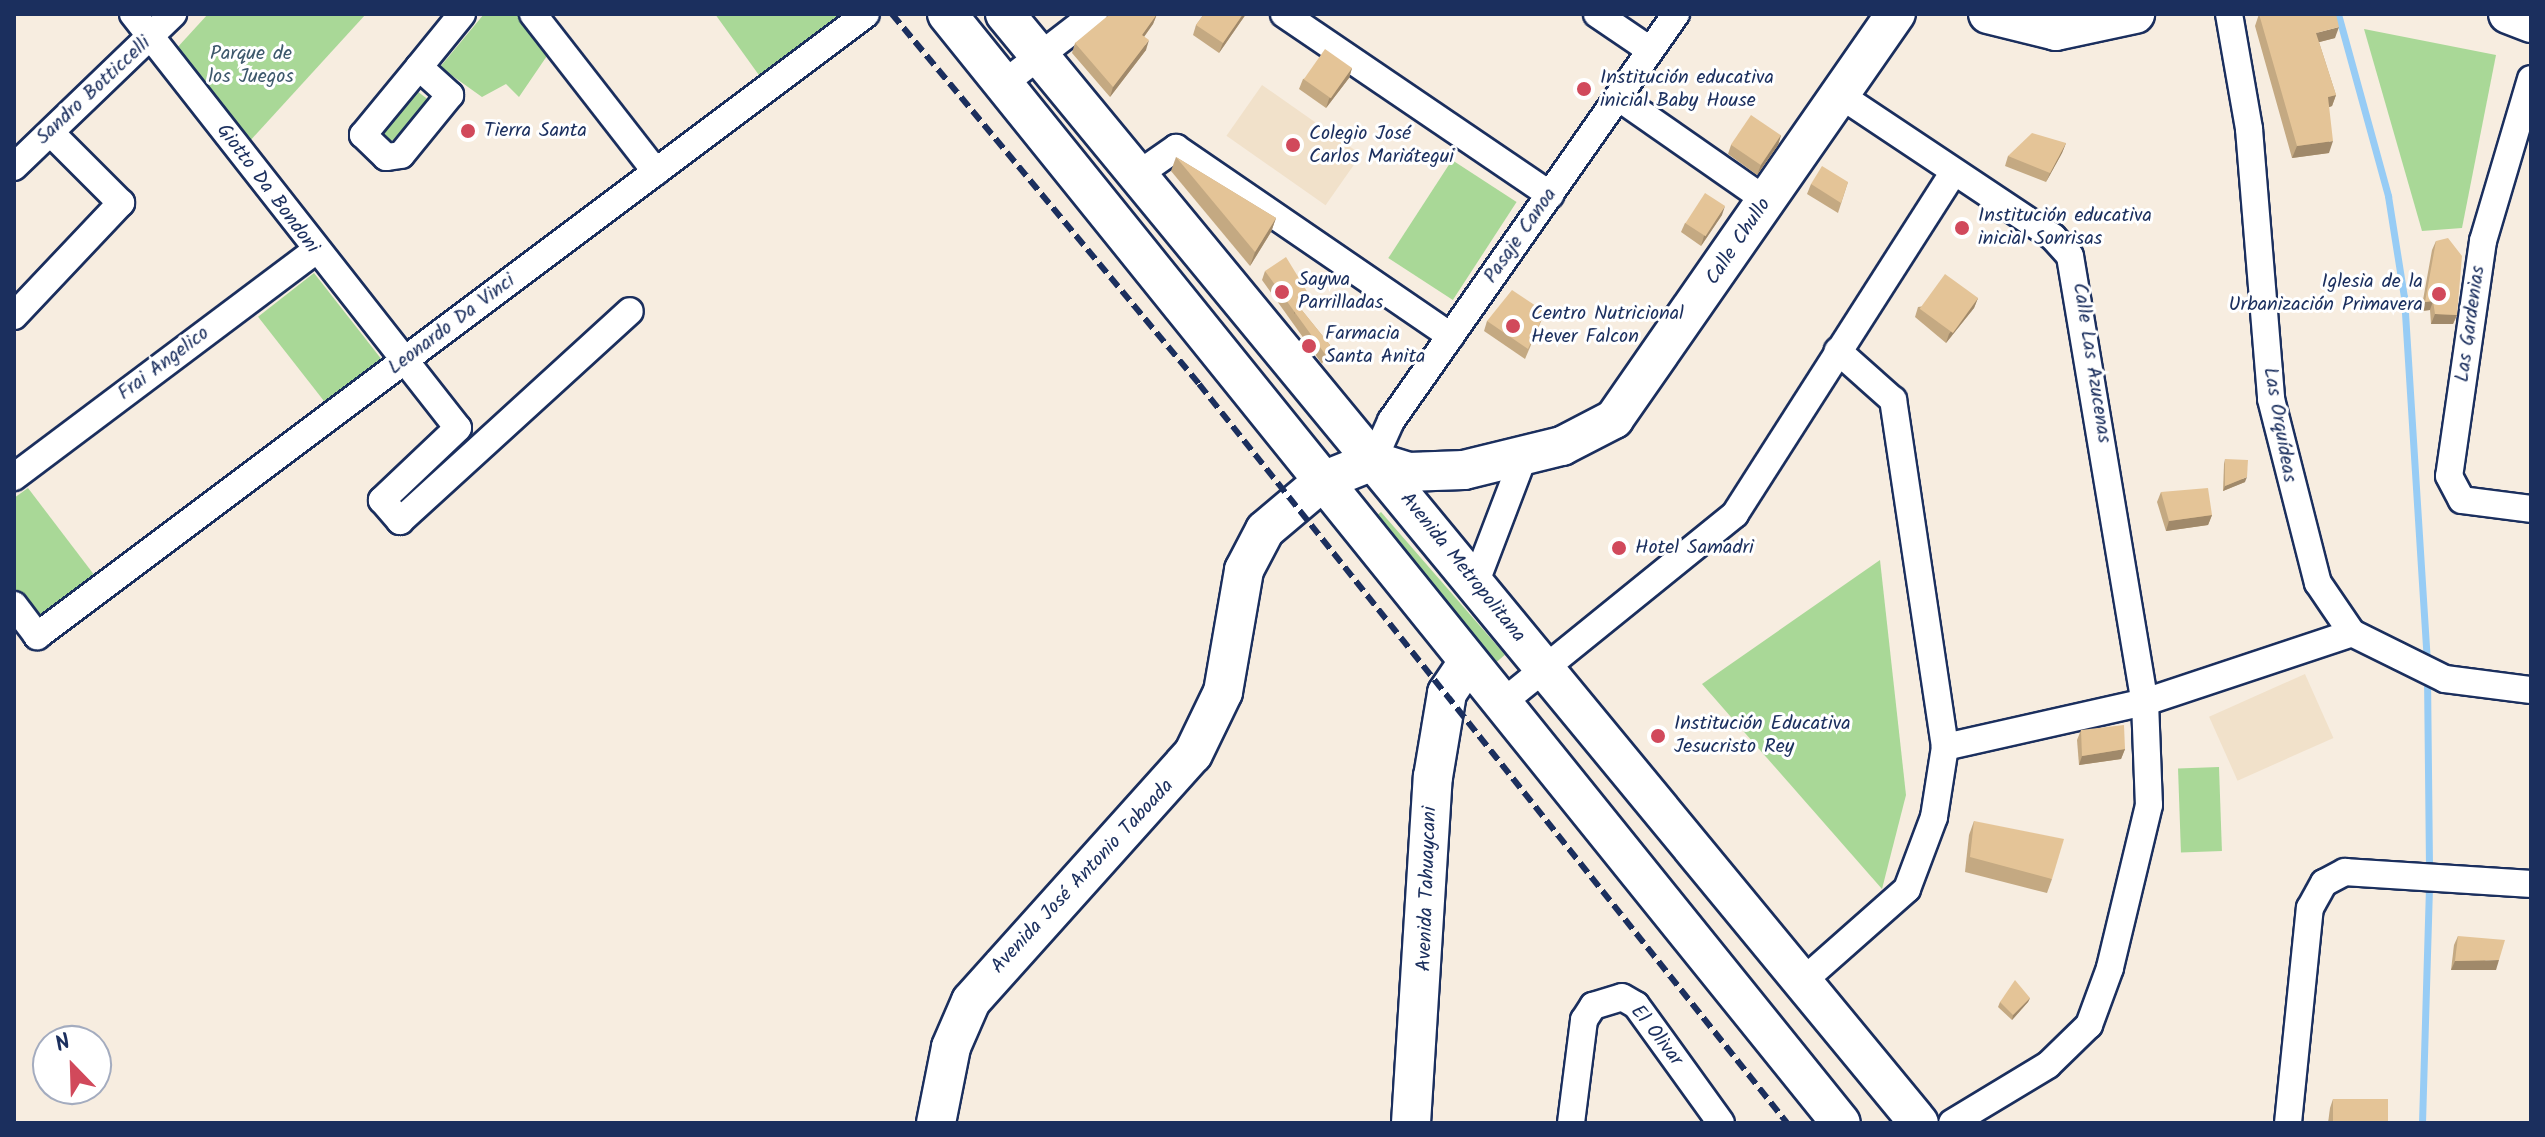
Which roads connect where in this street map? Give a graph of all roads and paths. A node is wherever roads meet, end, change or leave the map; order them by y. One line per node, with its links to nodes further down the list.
1 (133, 14): 18 (street, Giotto Da Bondoni)
2 (173, 14): 18 (street, Sandro Botticcelli)
3 (462, 14): 21 (street)
4 (533, 14): 28 (street)
5 (866, 14): 28 (street, Leonardo Da Vinci)
6 (947, 14): 23 (main road)
7 (1005, 14): 20 (main road, Avenida Metropolitana)
8 (1094, 14): 20 (street)
9 (1284, 14): 31 (street)
10 (1597, 14): 19 (street)
11 (1676, 14): 19 (street, Pasaje Canoa)
12 (1896, 14): 24 (main road, Calle Chullo)
13 (1988, 14): 14 (main road)
14 (2135, 14)
15 (2229, 14): 46 (street, Las Orquídeas)
16 (2508, 14): 17 (main road)
17 (2531, 23)
18 (152, 38): 26 (street, Sandro Botticcelli); 33 (street, Giotto Da Bondoni)
19 (1650, 50): 25 (street, Pasaje Canoa)
20 (1043, 60): 23 (street); 30 (main road, Avenida Metropolitana)
21 (419, 67)
22 (2531, 79): 43 (street, Las Gardenias)
23 (1003, 84): 42 (main road)
24 (1840, 95): 29 (street, Calle Las Azucenas); 32 (main road, Calle Chullo)
25 (1618, 97): 31 (street, Pasaje Canoa); 32 (street)
26 (51, 133): 27 (street, Sandro Botticcelli); 35 (street)
27 (14, 167)
28 (656, 172): 38 (street, Leonardo Da Vinci)
29 (1952, 175): 37 (street); 50 (street, Calle Las Azucenas)
30 (1136, 176): 36 (street); 40 (main road, Avenida Metropolitana)
31 (1550, 195): 36 (street, Pasaje Canoa)
32 (1767, 201): 39 (main road, Calle Chullo)
33 (315, 251): 38 (street, Giotto Da Bondoni); 41 (street, Frai Angelico)
34 (630, 311): 38 (street, Giotto Da Bondoni)
35 (14, 316)
36 (1451, 336): 40 (street, Pasaje Canoa)
37 (1838, 351): 48 (street); 52 (street)
38 (400, 364): 45 (street, Leonardo Da Vinci)
39 (1523, 458): 40 (main road, Calle Chullo); 44 (street)
40 (1373, 461): 42 (main road, Avenida José Antonio Taboada); 44 (main road, Avenida Metropolitana)
41 (14, 477)
42 (1323, 481): 47 (main road); 55 (main road, Avenida José Antonio Taboada)
43 (2531, 509)
44 (1475, 584): 48 (main road, Avenida Metropolitana)
45 (14, 605)
46 (2352, 633): 49 (street); 50 (street)
47 (1468, 662): 51 (main road); 56 (main road, Avenida Tahuaycani)
48 (1544, 667): 51 (street); 54 (main road, Avenida Metropolitana)
49 (2531, 690)
50 (2145, 702): 52 (street); 61 (street, Calle Las Azucenas)
51 (1502, 703): 59 (main road)
52 (1945, 747): 54 (street)
53 (2531, 884): 62 (street)
54 (1803, 981): 60 (main road, Avenida Metropolitana)
55 (936, 1123)
56 (1411, 1123)
57 (1571, 1123): 58 (street, El Olivar)
58 (1721, 1123)
59 (1841, 1123)
60 (1919, 1123)
61 (1952, 1123)
62 (2288, 1123)

